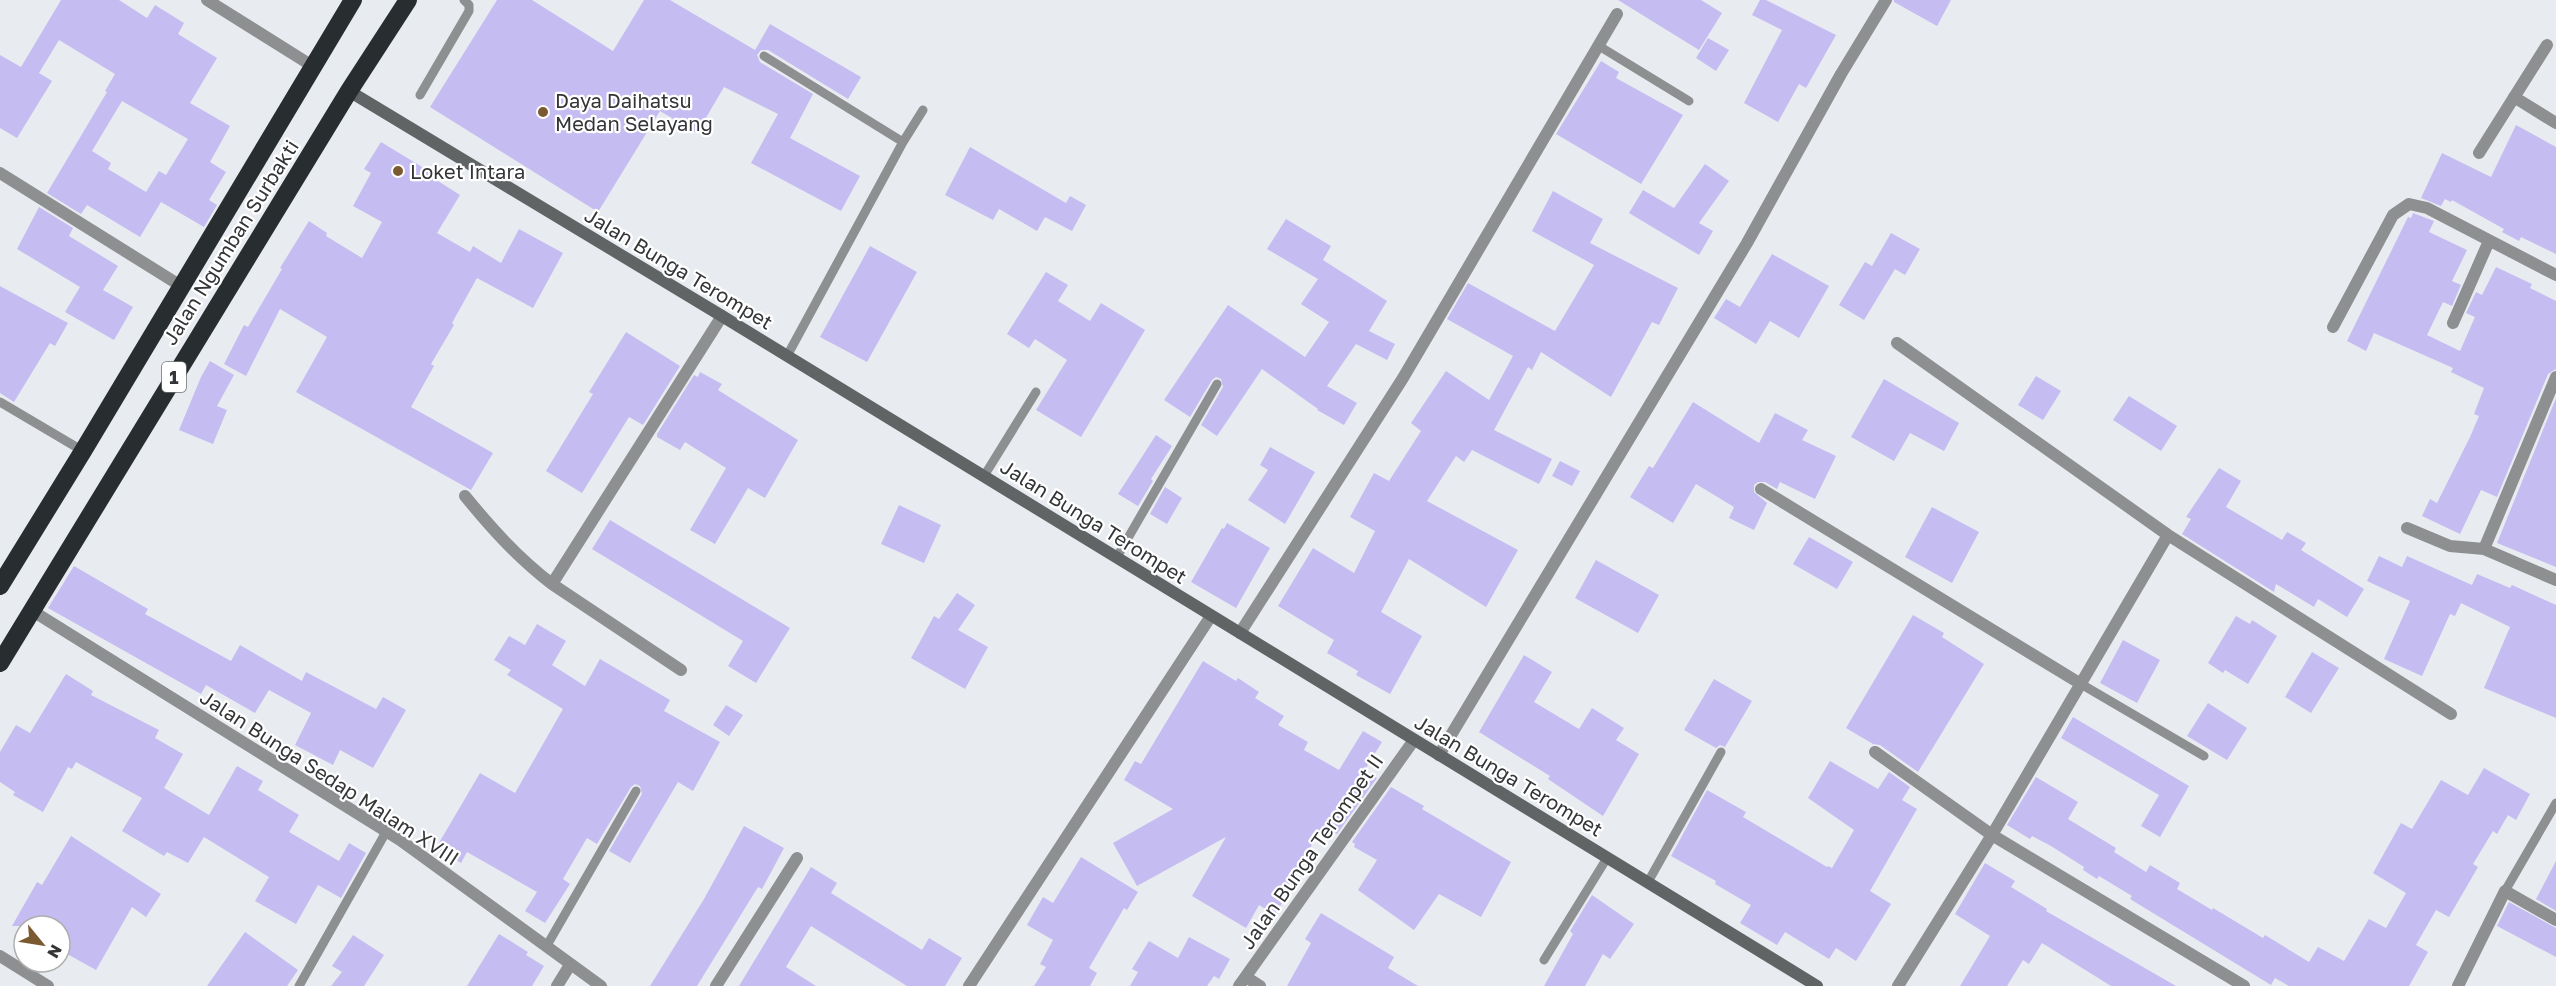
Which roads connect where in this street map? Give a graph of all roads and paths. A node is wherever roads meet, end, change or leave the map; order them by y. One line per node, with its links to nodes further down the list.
1 (207, 0): 10 (street)
2 (353, 0): 10 (highway, Jalan Ngumban Surbakti / 1)
3 (408, 0): 11 (highway, Jalan Ngumban Surbakti / 1)
4 (464, 0): 12 (lane)
5 (1886, 0): 53 (street)
6 (1617, 14): 8 (street)
7 (2547, 45): 13 (street)
8 (1599, 46): 14 (lane); 45 (street)
9 (764, 56): 17 (lane)
10 (314, 67): 22 (highway, Jalan Ngumban Surbakti / 1)
11 (349, 91): 23 (street, Jalan Bunga Terompet); 43 (highway, Jalan Ngumban Surbakti / 1)
12 (420, 95)
13 (2514, 97): 16 (street); 18 (street)
14 (1689, 101)
15 (923, 110): 17 (lane)
16 (2556, 123)
17 (903, 142): 27 (lane)
18 (2479, 153)
19 (0, 173): 22 (street)
20 (2489, 241): 21 (street); 24 (street); 25 (street)
21 (2556, 275)
22 (181, 286): 32 (highway, Jalan Ngumban Surbakti / 1)
23 (722, 316): 27 (street, Jalan Bunga Terompet); 41 (street)
24 (2453, 323)
25 (2334, 327)
26 (1897, 343): 37 (street)
27 (787, 356): 33 (street, Jalan Bunga Terompet)
28 (2556, 377): 38 (street)
29 (1217, 384): 39 (lane)
30 (1036, 392): 33 (lane)
31 (0, 402): 32 (lane)
32 (83, 451): 42 (highway, Jalan Ngumban Surbakti / 1)
33 (984, 476): 39 (street, Jalan Bunga Terompet)
34 (1761, 489): 48 (street)
35 (465, 496): 41 (street)
36 (2407, 528): 38 (street)
37 (2168, 535): 48 (street); 49 (street)
38 (2484, 549): 40 (street)
39 (1117, 557): 44 (street, Jalan Bunga Terompet)
40 (2556, 580)
41 (552, 584): 47 (street)
42 (0, 586)
43 (32, 610): 46 (highway, Jalan Ngumban Surbakti / 1); 57 (street, Jalan Bunga Sedap Malam XVIII)
44 (1211, 616): 45 (street, Jalan Bunga Terompet); 74 (street)
45 (1240, 633): 50 (street, Jalan Bunga Terompet)
46 (0, 663)
47 (681, 670)
48 (2081, 684): 54 (lane); 58 (street)
49 (2451, 714)
50 (1414, 740): 53 (street, Jalan Bunga Terompet); 68 (street, Jalan Bunga Terompet II)
51 (1721, 752): 61 (lane)
52 (1875, 752): 58 (street)
53 (1439, 755): 60 (street, Jalan Bunga Terompet)
54 (2204, 756)
55 (636, 791): 64 (lane)
56 (2556, 803): 62 (lane)
57 (386, 832): 64 (street, Jalan Bunga Sedap Malam XVIII); 70 (lane)
58 (1992, 835): 77 (street); 78 (street)
59 (797, 858): 73 (street)
60 (1607, 858): 61 (street, Jalan Bunga Terompet); 66 (lane)
61 (1648, 882): 76 (street, Jalan Bunga Terompet)
62 (2505, 891): 63 (street); 79 (street)
63 (2556, 920)
64 (546, 947): 67 (street, Jalan Bunga Sedap Malam XVIII)
65 (0, 956): 69 (street)
66 (1544, 960)
67 (570, 965): 71 (street); 72 (street, Jalan Bunga Sedap Malam XVIII)
68 (1242, 981): 75 (street)
69 (48, 986)
70 (299, 986)
71 (558, 986)
72 (601, 986)
73 (716, 986)
74 (969, 986)
75 (1260, 986)
76 (1817, 986)
77 (1898, 986)
78 (2244, 986)
79 (2458, 986)

